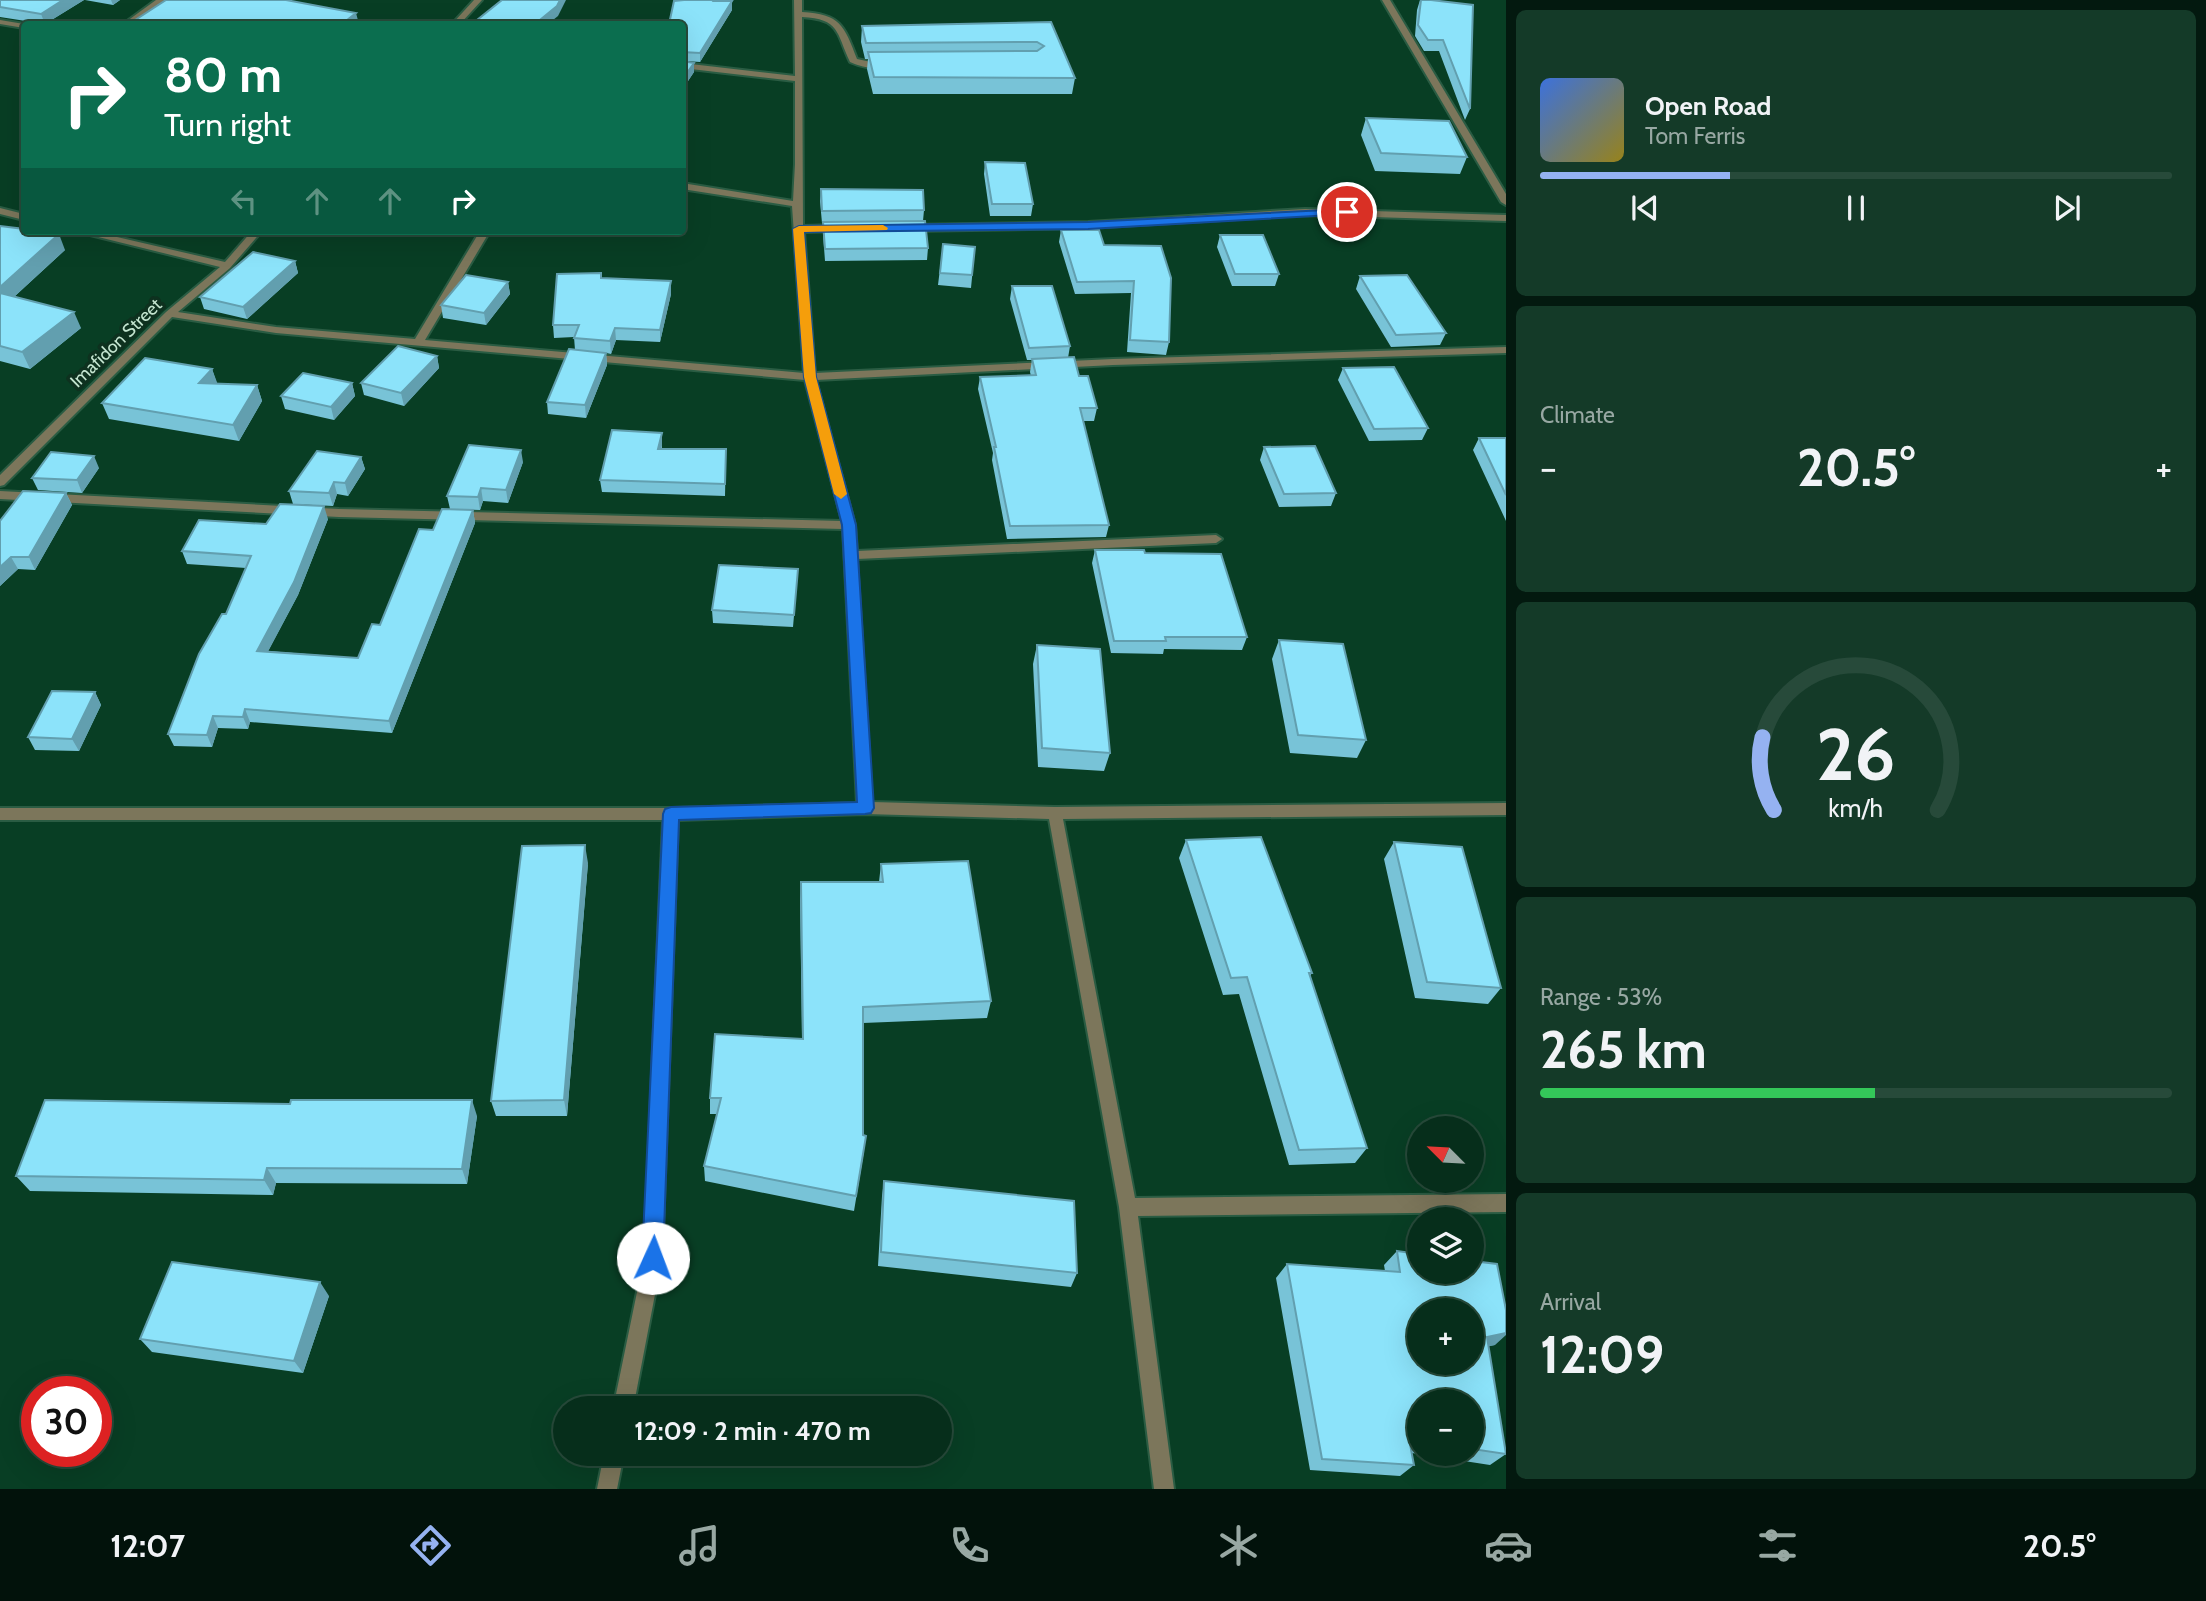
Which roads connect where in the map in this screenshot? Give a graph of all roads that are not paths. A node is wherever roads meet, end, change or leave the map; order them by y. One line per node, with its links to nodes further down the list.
1 (161, 0): 6 (street)
2 (478, 0): 7 (street)
3 (798, 0): 5 (street)
4 (1386, 0): 14 (street)
5 (798, 14): 11 (street); 12 (street)
6 (131, 21)
7 (459, 21)
8 (0, 22): 9 (street)
9 (21, 26)
10 (686, 65): 12 (street)
11 (900, 66)
12 (799, 79): 15 (street)
13 (686, 187): 15 (street)
14 (1506, 202)
15 (797, 204): 21 (street)
16 (0, 211): 17 (street)
17 (21, 216)
18 (1506, 218): 20 (street)
19 (854, 228): 21 (street)
20 (895, 228)
21 (799, 229): 29 (street)
22 (96, 235): 25 (street)
23 (254, 235): 25 (street, Imafidon Street)
24 (483, 235): 27 (street)
25 (227, 266): 26 (street, Imafidon Street)
26 (170, 314): 27 (street); 30 (street, Imafidon Street)
27 (419, 342): 29 (street)
28 (1506, 350): 29 (street)
29 (810, 377): 32 (street)
30 (0, 482)
31 (0, 495): 32 (street)
32 (849, 525): 34 (street)
33 (1216, 539): 34 (street)
34 (851, 555): 35 (street)
35 (865, 808): 37 (street); 39 (street)
36 (1506, 809): 37 (street)
37 (1055, 813): 41 (street)
38 (0, 814): 39 (street)
39 (671, 814): 42 (street)
40 (1506, 1203): 41 (street)
41 (1128, 1207): 45 (street)
42 (626, 1396)
43 (612, 1466): 44 (street)
44 (607, 1489)
45 (1164, 1489)

